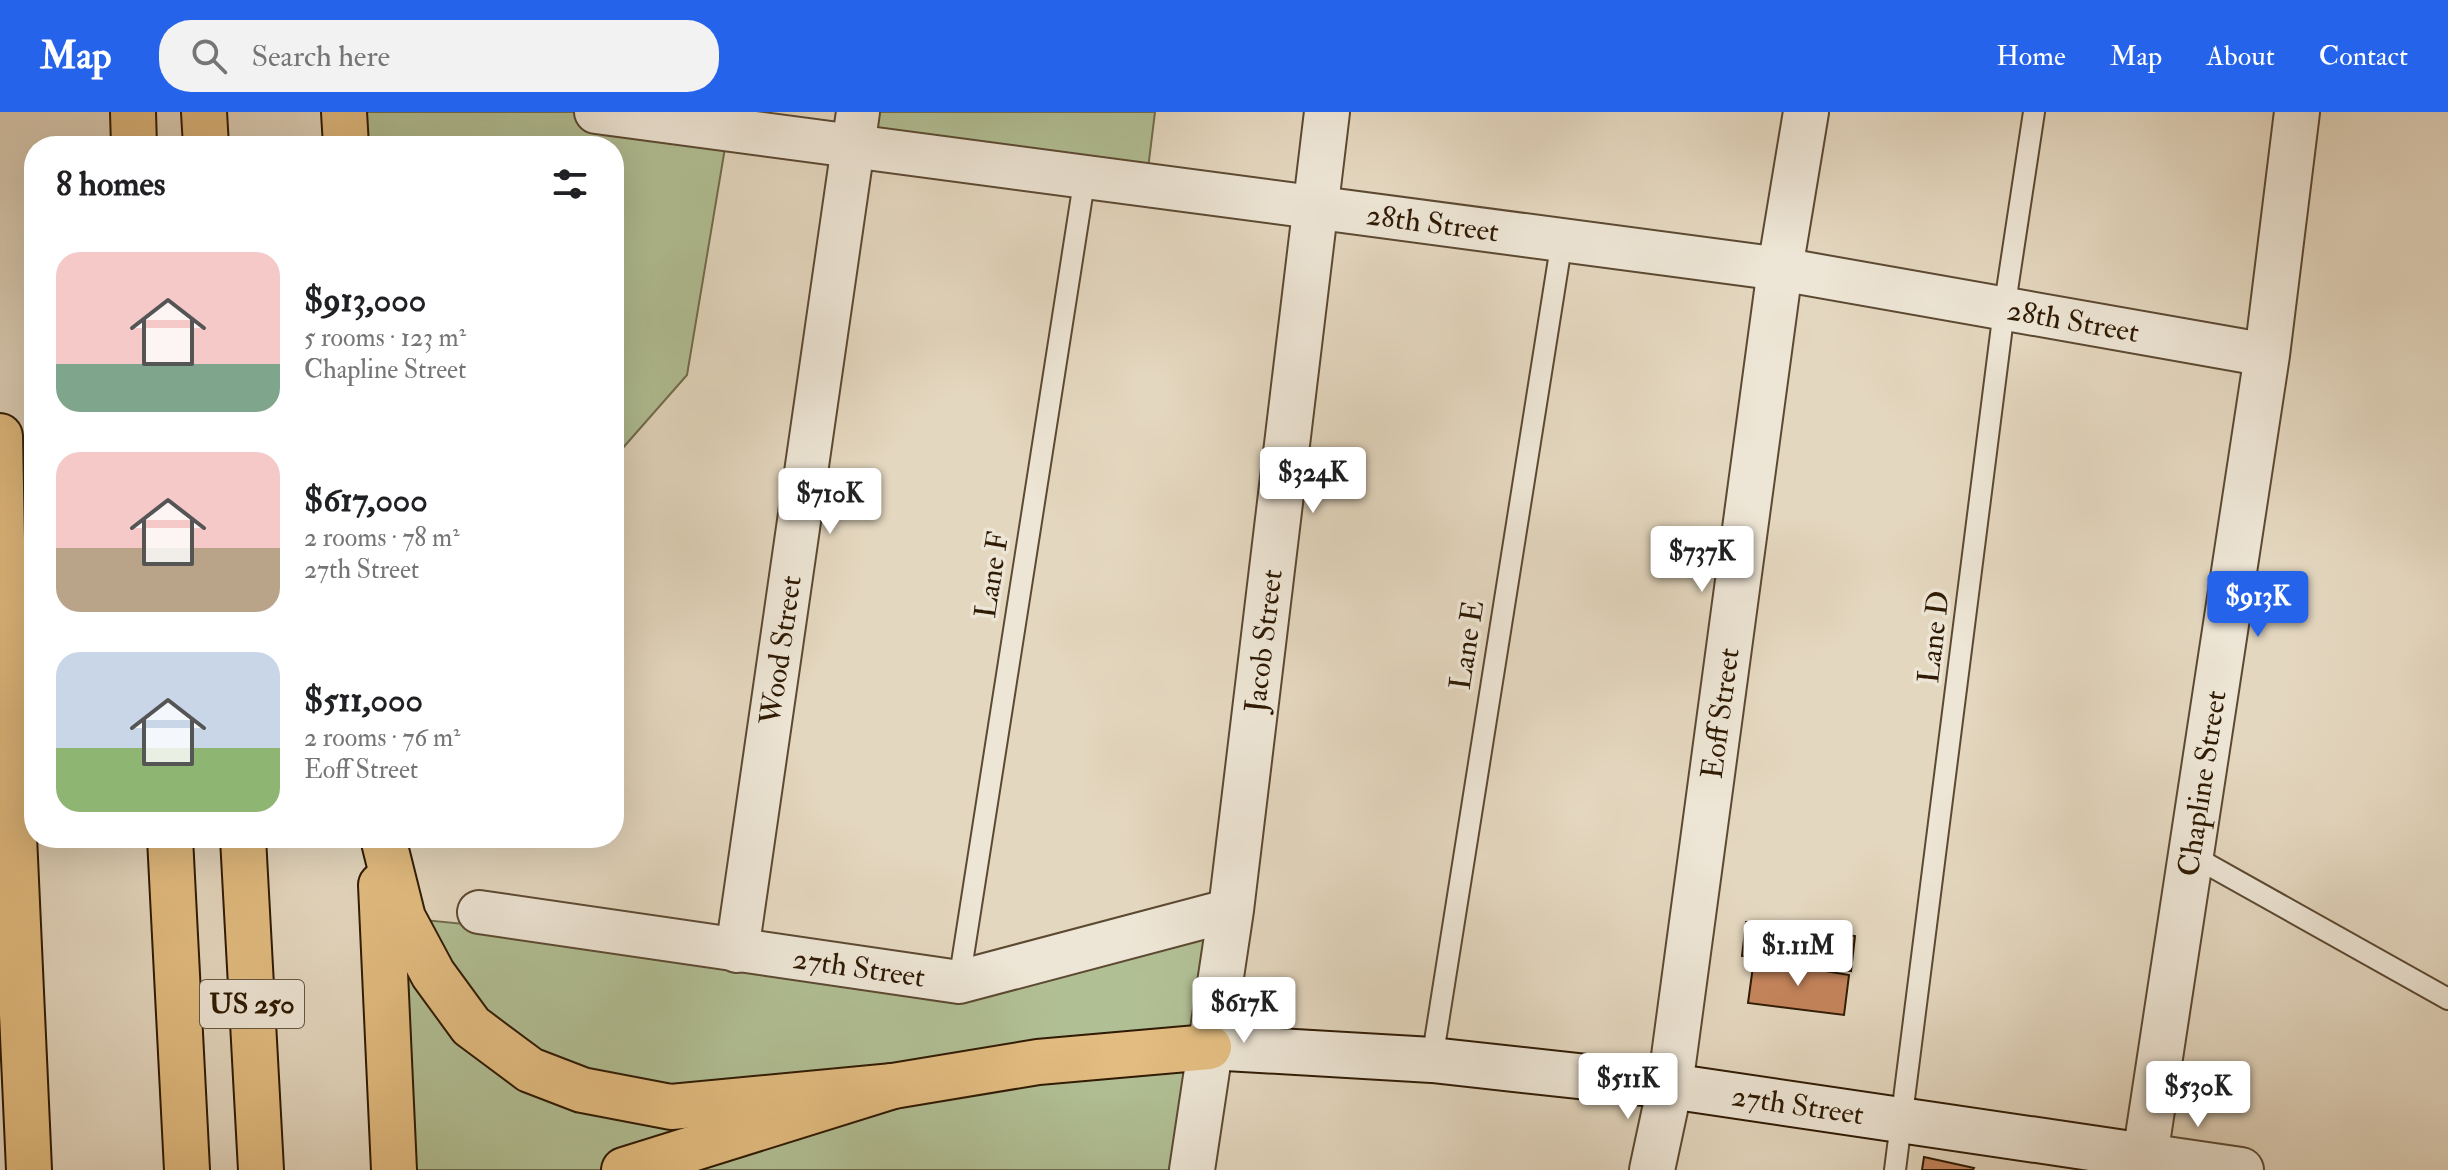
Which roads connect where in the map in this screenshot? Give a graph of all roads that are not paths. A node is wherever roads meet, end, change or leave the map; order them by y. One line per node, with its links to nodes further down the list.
1 (133, 112): 10 (highway)
2 (204, 112): 11 (highway)
3 (344, 112): 12 (highway)
4 (596, 112): 9 (street, 28th Street)
5 (1327, 112): 14 (street, Jacob Street)
6 (1806, 112): 16 (street, Eoff Street)
7 (2034, 112): 17 (lane, Lane D)
8 (2297, 112): 18 (street, Chapline Street)
9 (856, 129): 13 (street, 28th Street); 27 (street, Wood Street)
10 (134, 136)
11 (205, 136)
12 (345, 136)
13 (1085, 176): 14 (street, 28th Street); 28 (lane, Lane F)
14 (1316, 207): 15 (street, 28th Street); 25 (street, Jacob Street)
15 (1562, 240): 16 (street, 28th Street); 31 (lane, Lane E)
16 (1780, 269): 17 (street, 28th Street); 33 (street, Eoff Street)
17 (2004, 310): 18 (street, 28th Street); 34 (lane, Lane D)
18 (2267, 355): 24 (street, Chapline Street)
19 (0, 436): 36 (highway)
20 (171, 848): 37 (highway, US 250)
21 (244, 848): 38 (highway, US 250)
22 (381, 848): 39 (highway)
23 (384, 848): 32 (highway)
24 (2191, 855): 29 (lane); 35 (street, Chapline Street)
25 (1231, 910): 28 (street, 27th Street); 30 (street, Jacob Street)
26 (479, 912): 27 (street, 27th Street)
27 (737, 951): 28 (street, 27th Street)
28 (959, 982)
29 (2448, 999)
30 (1209, 1047): 31 (street, 27th Street); 32 (highway); 41 (street, Jacob Street)
31 (1432, 1060): 33 (street, 27th Street)
32 (893, 1086): 40 (highway)
33 (1670, 1086): 34 (street, 27th Street); 42 (street, Eoff Street)
34 (1903, 1120): 35 (street, 27th Street); 43 (lane, Lane D)
35 (2144, 1163): 44 (street, 27th Street)
36 (29, 1170)
37 (187, 1170)
38 (261, 1170)
39 (394, 1170)
40 (624, 1170)
41 (1192, 1170)
42 (1652, 1170)
43 (1895, 1170)
44 (2241, 1170)

